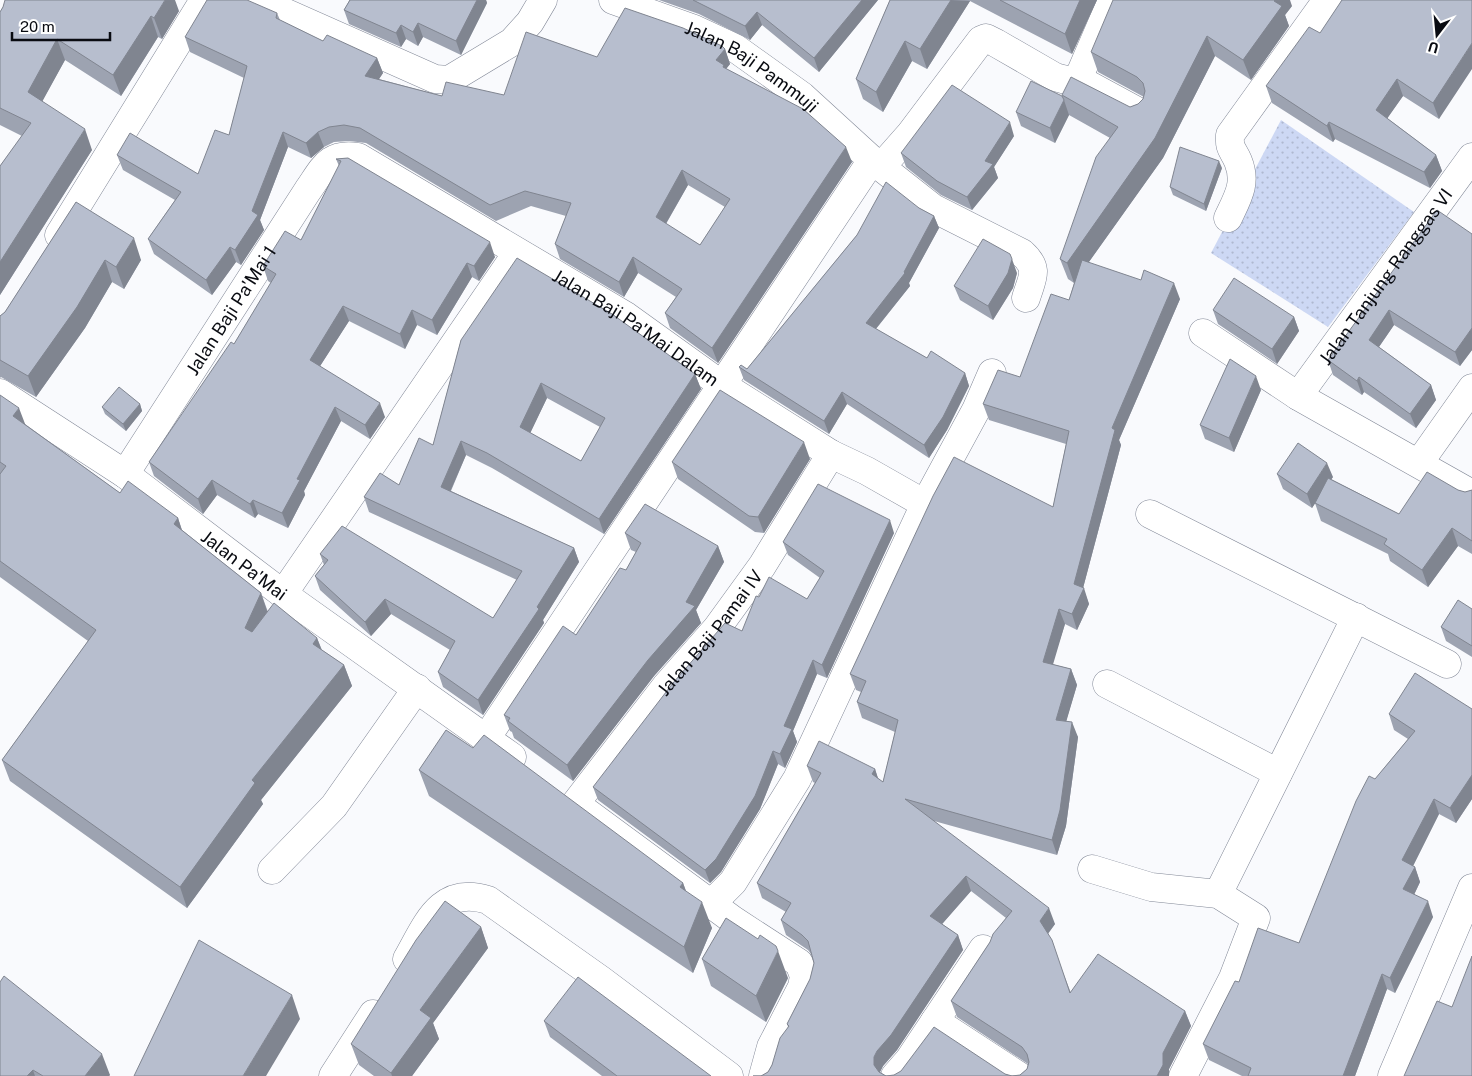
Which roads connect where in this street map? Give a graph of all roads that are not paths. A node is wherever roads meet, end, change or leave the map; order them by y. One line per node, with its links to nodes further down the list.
1 (204, 0): 14 (street)
2 (257, 0): 3 (street)
3 (543, 0)
4 (613, 0): 11 (street, Jalan Baji Pammuji)
5 (1112, 0): 7 (street)
6 (1327, 0): 12 (street)
7 (1078, 79): 8 (street); 11 (street)
8 (1137, 111)
9 (345, 155): 13 (street, Jalan Baji Pa'Mai Dalam); 24 (street, Jalan Baji Pa'Mai 1)
10 (1472, 157): 21 (street, Jalan Tanjung Ranggas VI)
11 (877, 164): 15 (street, Jalan Baji Pammuji); 18 (street)
12 (1228, 218)
13 (517, 253): 18 (street, Jalan Baji Pa'Mai Dalam); 28 (street)
14 (44, 258)
15 (1026, 298)
16 (1203, 333): 21 (street)
17 (992, 373): 26 (street)
18 (722, 385): 22 (street, Jalan Baji Pa'Mai Dalam); 33 (street)
19 (1472, 388): 23 (street)
20 (0, 393): 24 (street, Jalan Pa'Mai)
21 (1298, 396): 23 (street)
22 (831, 454): 26 (street, Jalan Baji Pa'Mai Dalam); 37 (street, Jalan Baji Pamai IV)
23 (1419, 462): 25 (street)
24 (125, 474): 28 (street, Jalan Pa'Mai)
25 (1472, 494)
26 (925, 504): 42 (street)
27 (1150, 514): 29 (street)
28 (283, 594): 32 (street, Jalan Pa'Mai)
29 (1356, 617): 30 (street); 35 (street)
30 (1447, 664)
31 (1106, 684): 35 (street)
32 (417, 688): 33 (street, Jalan Pa'Mai); 39 (street)
33 (487, 737): 34 (street, Jalan Pa'Mai)
34 (531, 770)
35 (1278, 773): 41 (street)
36 (553, 787): 37 (street)
37 (575, 804): 42 (street)
38 (1092, 869): 41 (street)
39 (272, 870)
40 (1472, 888): 51 (street)
41 (1218, 894): 50 (street)
42 (709, 902): 47 (street)
43 (983, 950): 44 (street)
44 (935, 1021): 48 (street); 49 (street)
45 (333, 1076): 46 (street)
46 (729, 1076)
47 (763, 1076)
48 (895, 1076)
49 (1019, 1076)
50 (1183, 1076)
51 (1392, 1076)

